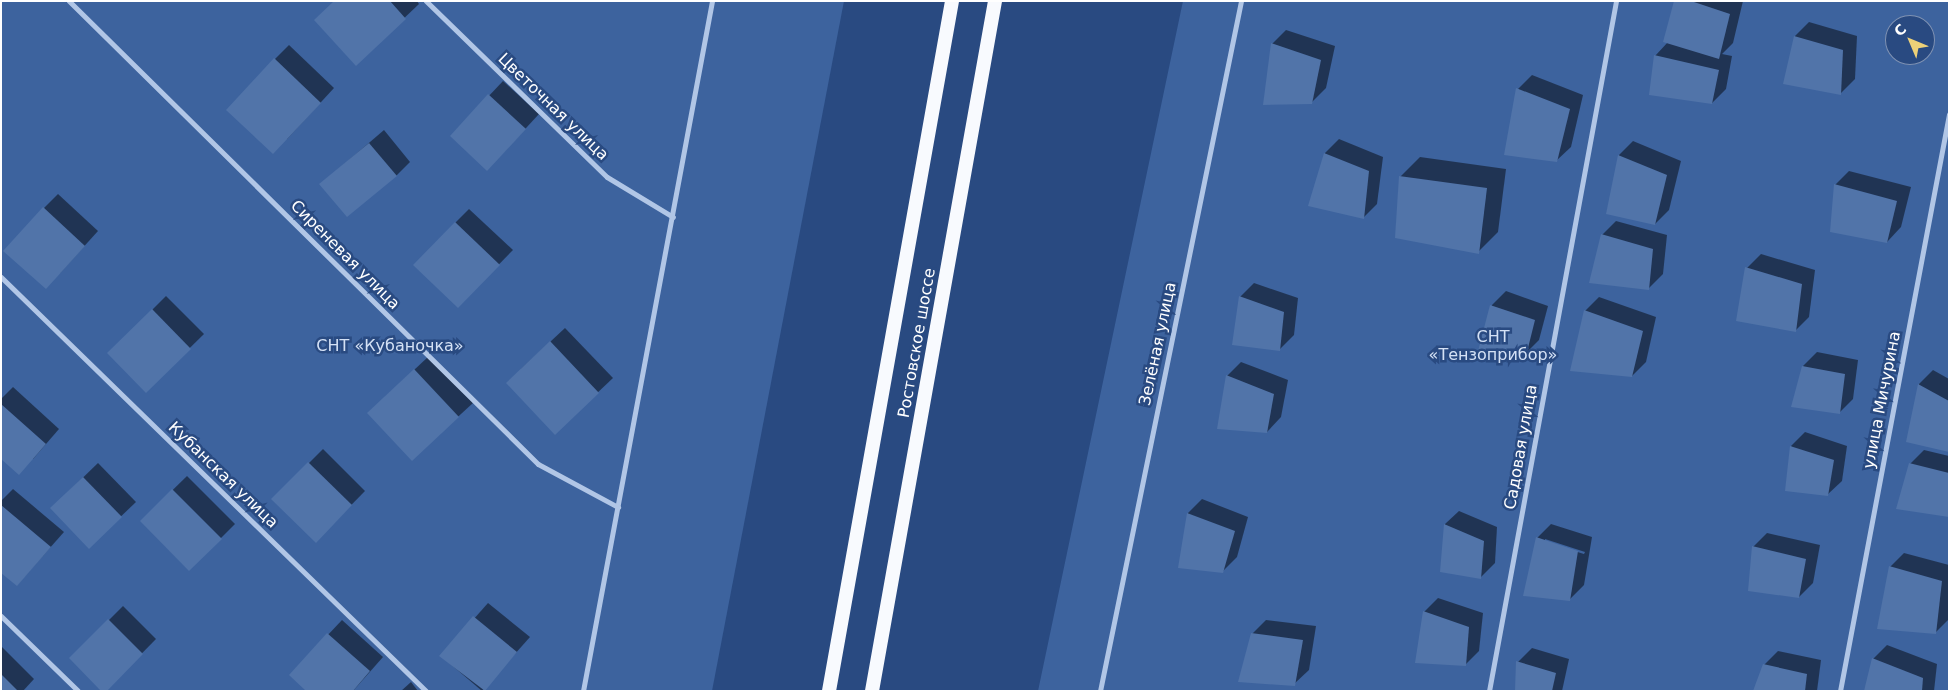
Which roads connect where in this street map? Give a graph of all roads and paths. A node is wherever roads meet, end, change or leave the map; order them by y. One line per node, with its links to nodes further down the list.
1 (69, 1): 11 (street, Сиреневая улица)
2 (426, 1): 9 (street, Цветочная улица)
3 (712, 1): 9 (street)
4 (952, 1): 16 (highway, Ростовское шоссе)
5 (995, 1): 17 (highway, Ростовское шоссе)
6 (1241, 1): 18 (street, Зелёная улица)
7 (1616, 1): 19 (street, Садовая улица)
8 (1949, 114): 20 (street, улица Мичурина)
9 (673, 217): 11 (street)
10 (1, 277): 14 (street, Кубанская улица)
11 (618, 507): 15 (street)
12 (1, 616): 13 (street)
13 (78, 691)
14 (426, 691)
15 (583, 691)
16 (829, 691)
17 (872, 691)
18 (1100, 691)
19 (1489, 691)
20 (1840, 691)

